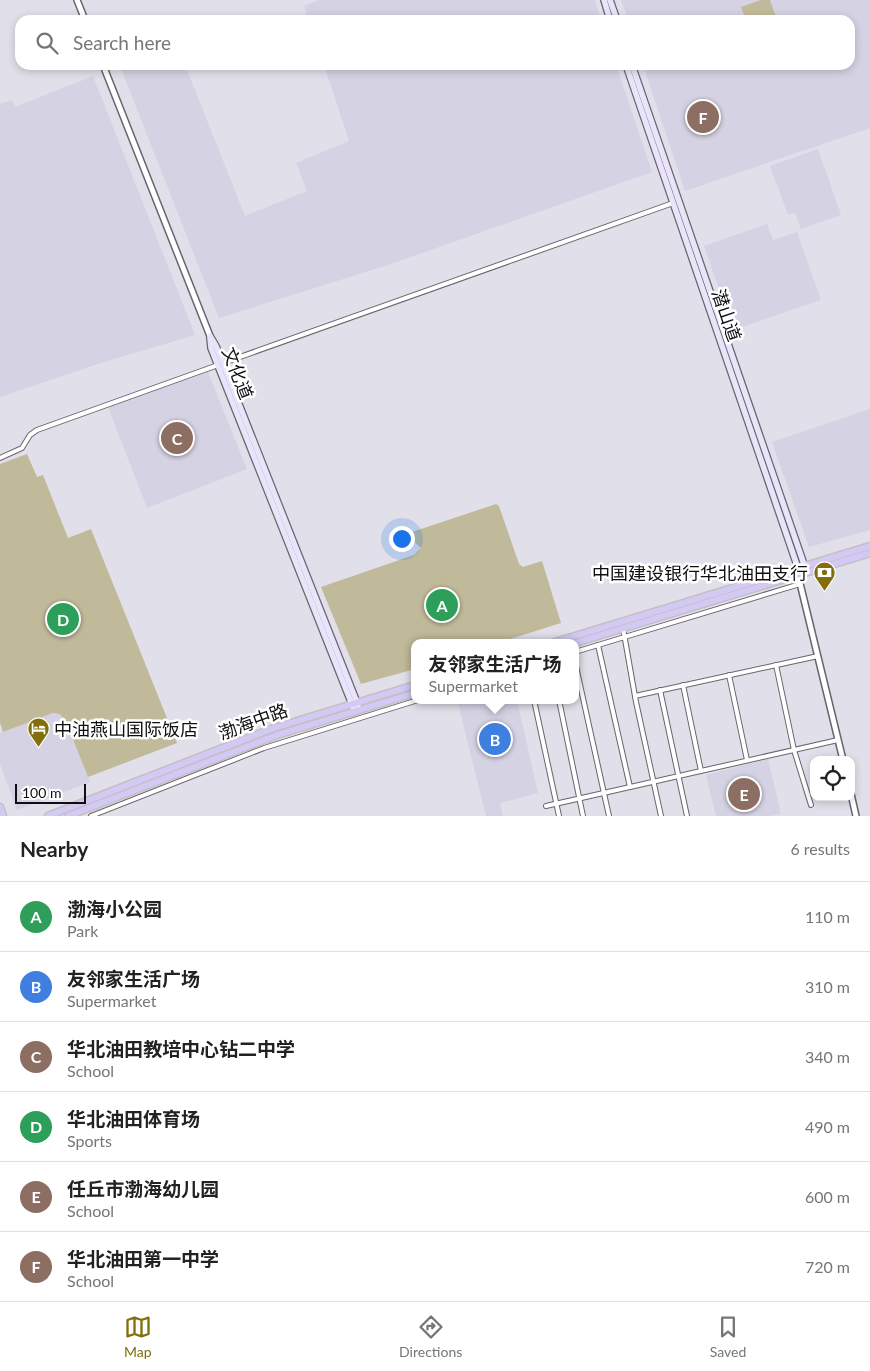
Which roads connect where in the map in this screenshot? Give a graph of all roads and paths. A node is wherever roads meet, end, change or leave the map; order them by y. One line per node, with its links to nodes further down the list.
1 (77, 0): 4 (street)
2 (604, 0): 5 (main road)
3 (610, 0): 6 (main road)
4 (83, 15)
5 (608, 15)
6 (615, 15)
7 (105, 70): 11 (street)
8 (628, 70): 10 (main road, 潜山道)
9 (634, 70): 16 (main road, 潜山道)
10 (673, 203): 12 (street); 16 (main road, 潜山道)
11 (210, 336): 12 (main road, 文化道)
12 (220, 364): 13 (street); 36 (main road, 文化道)
13 (0, 458)
14 (870, 546): 16 (main road)
15 (870, 553): 16 (main road)
16 (801, 571): 17 (street); 18 (main road); 20 (main road)
17 (800, 584): 19 (street); 24 (street)
18 (623, 628): 19 (street); 21 (main road)
19 (624, 637): 22 (street); 32 (street)
20 (566, 639)
21 (579, 642)
22 (598, 645): 23 (street); 44 (street)
23 (579, 651)
24 (818, 656): 25 (street); 37 (street)
25 (776, 665): 26 (street); 38 (street)
26 (729, 675): 28 (street); 40 (street)
27 (579, 680): 45 (street)
28 (683, 685): 30 (street); 41 (street)
29 (411, 686): 36 (main road, 渤海中路)
30 (660, 690): 32 (street); 42 (street)
31 (411, 694): 36 (main road, 渤海中路)
32 (635, 696): 43 (street)
33 (411, 702): 55 (street)
34 (535, 704): 48 (street)
35 (560, 704): 46 (street)
36 (355, 707): 53 (main road, 渤海中路); 54 (main road, 渤海中路)
37 (838, 740): 38 (street); 39 (street)
38 (794, 750): 40 (street); 49 (street)
39 (842, 756)
40 (747, 760): 41 (street)
41 (701, 771): 42 (street)
42 (678, 776): 43 (street); 60 (street)
43 (654, 782): 44 (street); 59 (street)
44 (630, 787): 45 (street)
45 (604, 793): 46 (street); 58 (street)
46 (579, 798): 48 (street); 57 (street)
47 (853, 801): 61 (street)
48 (556, 804): 50 (street); 56 (street)
49 (811, 805)
50 (546, 806)
51 (0, 808): 52 (main road)
52 (3, 816)
53 (48, 816)
54 (68, 816)
55 (91, 816)
56 (559, 816)
57 (583, 816)
58 (608, 816)
59 (661, 816)
60 (687, 816)
61 (856, 816)

